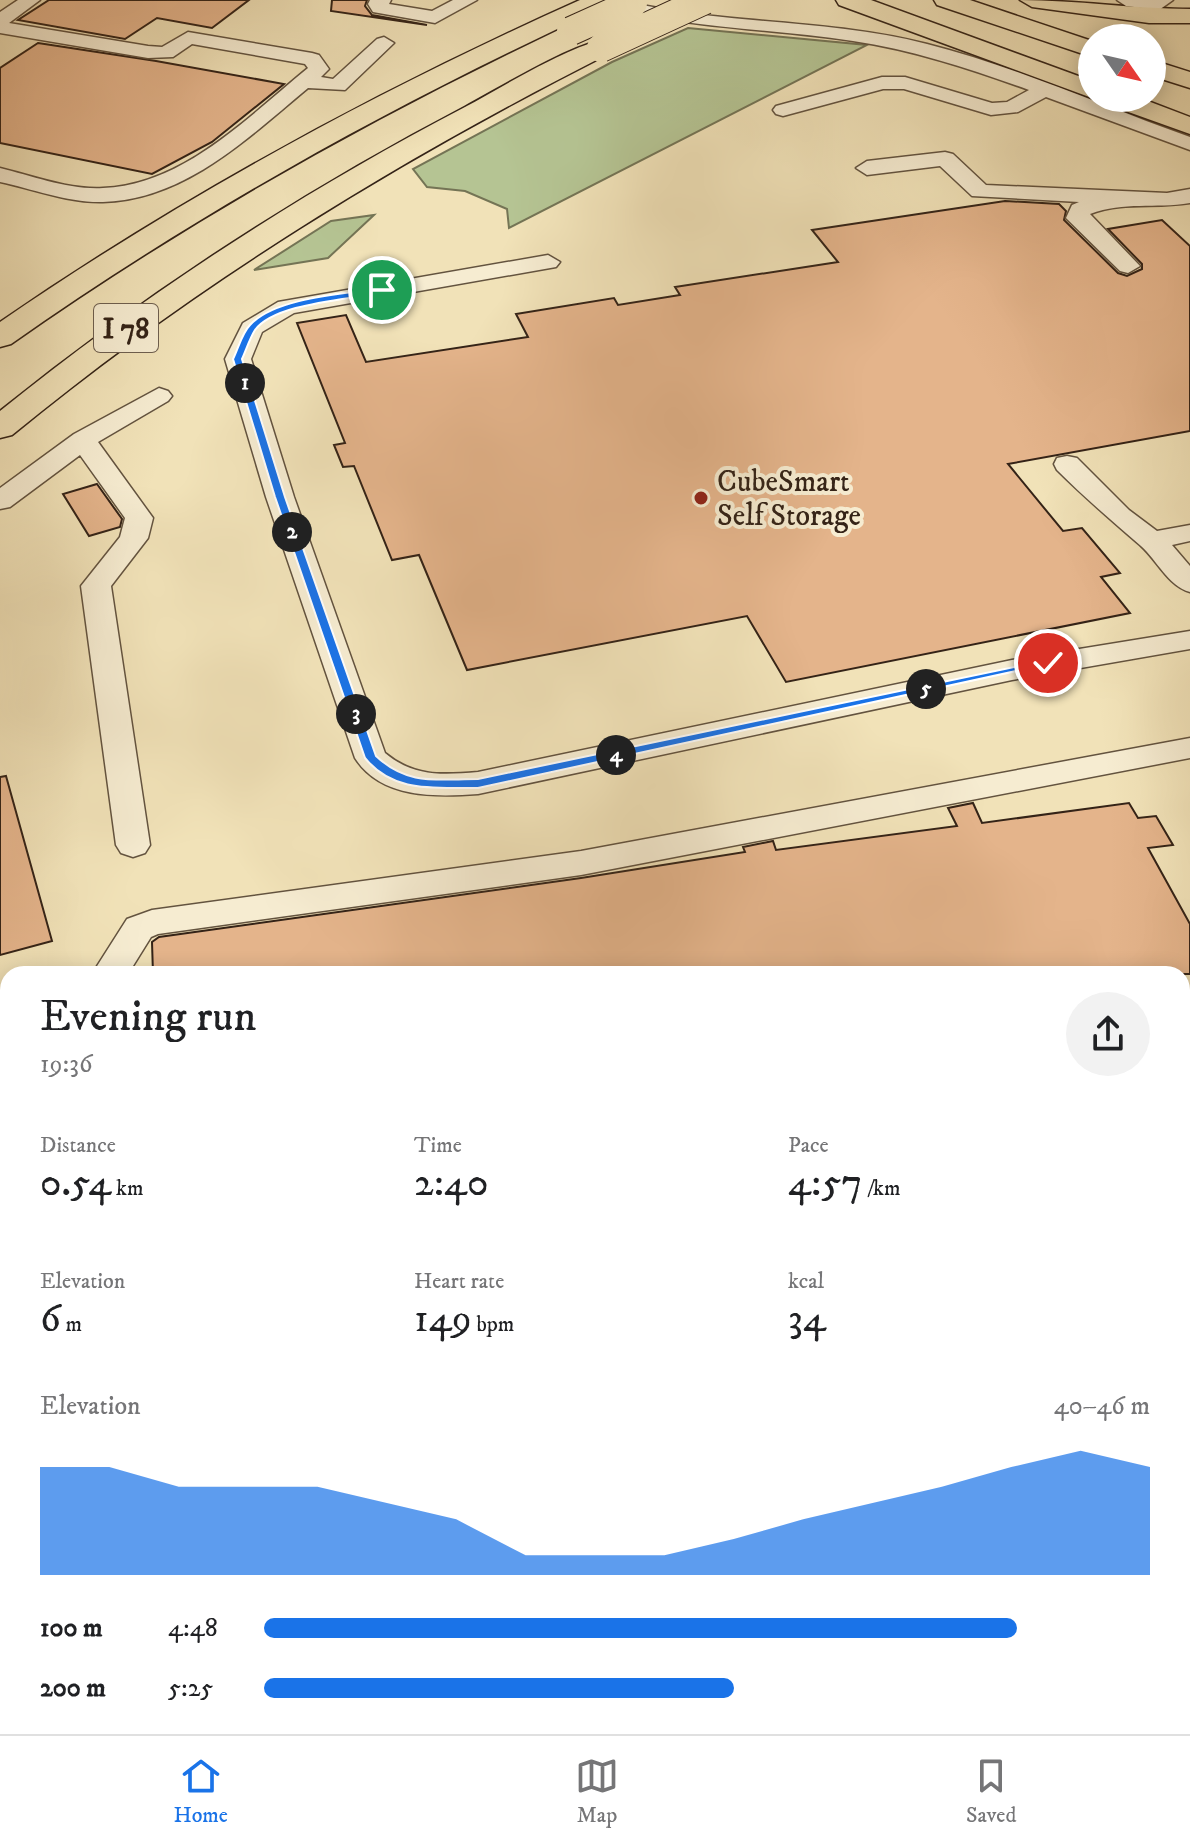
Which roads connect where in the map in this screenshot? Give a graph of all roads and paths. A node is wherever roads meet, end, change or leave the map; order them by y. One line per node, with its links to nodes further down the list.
1 (31, 0): 17 (street)
2 (382, 0): 3 (street)
3 (468, 0)
4 (600, 0): 19 (highway, I 78); 32 (street)
5 (639, 0): 19 (highway, I 78, bridge)
6 (665, 0): 19 (highway, I 78)
7 (705, 0): 19 (highway, I 78, bridge)
8 (848, 0): 31 (highway)
9 (888, 0): 26 (highway)
10 (946, 0): 24 (highway)
11 (981, 0): 21 (highway)
12 (1032, 0): 15 (highway)
13 (1126, 0): 14 (street)
14 (1164, 0)
15 (1059, 5): 16 (highway); 20 (highway)
16 (1190, 16)
17 (0, 20)
18 (0, 27): 22 (street)
19 (570, 28): 37 (highway, I 78); 37 (highway); 44 (highway, I 78); 44 (highway, I 78); 46 (highway, I 78)
20 (1190, 28)
21 (1078, 29)
22 (26, 31): 25 (street); 30 (street)
23 (384, 43): 30 (street)
24 (1078, 44)
25 (0, 48)
26 (1078, 62)
27 (1166, 68): 28 (highway)
28 (1187, 68)
29 (1166, 79): 33 (highway)
30 (303, 81): 39 (street)
31 (1078, 85)
32 (1042, 91): 34 (street); 36 (street)
33 (1190, 98)
34 (783, 110)
35 (1140, 112): 36 (highway)
36 (1188, 139)
37 (274, 163): 44 (highway, I 78)
38 (867, 168): 41 (street)
39 (0, 175)
40 (1190, 196): 41 (street)
41 (1112, 198): 43 (street)
42 (548, 262): 53 (street)
43 (1128, 266)
44 (3, 364)
45 (159, 396): 47 (street)
46 (0, 428)
47 (83, 440): 49 (street); 55 (street)
48 (1067, 464): 51 (street)
49 (0, 501)
50 (1190, 533): 51 (street)
51 (1152, 541): 52 (street)
52 (1190, 583)
53 (1190, 640)
54 (1190, 748): 56 (street)
55 (133, 845)
56 (115, 966)

